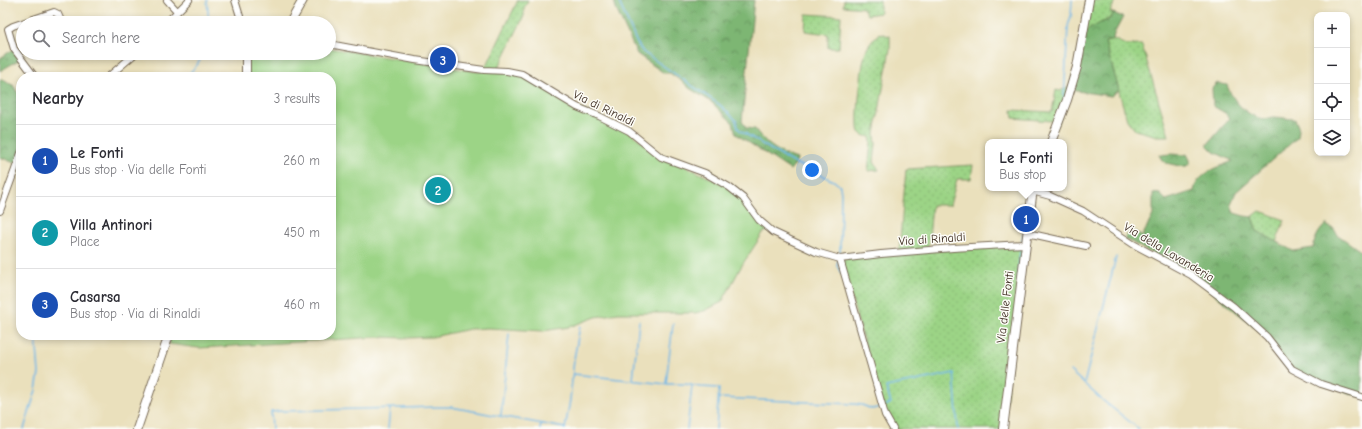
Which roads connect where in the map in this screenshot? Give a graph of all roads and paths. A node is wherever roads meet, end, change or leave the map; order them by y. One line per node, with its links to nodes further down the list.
1 (167, 0): 6 (street)
2 (189, 0): 6 (street)
3 (235, 0): 10 (street)
4 (304, 0): 11 (street)
5 (1089, 0): 21 (street)
6 (177, 11): 9 (street)
7 (42, 16): 8 (street)
8 (59, 16)
9 (172, 16)
10 (240, 16)
11 (294, 16)
12 (16, 25): 14 (street)
13 (336, 45): 29 (street, Via di Rinaldi)
14 (16, 51)
15 (23, 60): 18 (street)
16 (129, 60): 19 (street)
17 (246, 60): 20 (street)
18 (31, 72)
19 (115, 72)
20 (246, 72)
21 (1052, 139)
22 (16, 167): 25 (street)
23 (1032, 191): 26 (street, Via delle Fonti)
24 (1037, 191): 31 (street, Via della Lavanderia)
25 (0, 211)
26 (1026, 233): 27 (street, Via delle Fonti); 28 (street)
27 (1025, 244): 29 (street, Via di Rinaldi); 34 (street, Via delle Fonti)
28 (1086, 246)
29 (840, 259): 33 (street)
30 (167, 340): 32 (street)
31 (1362, 396)
32 (137, 429)
33 (893, 429)
34 (1003, 429)

